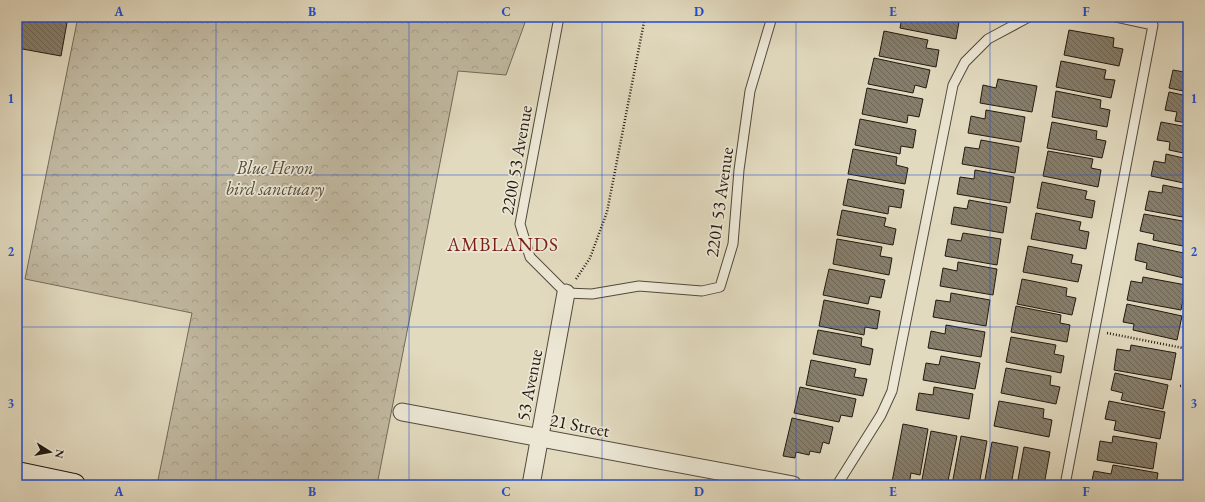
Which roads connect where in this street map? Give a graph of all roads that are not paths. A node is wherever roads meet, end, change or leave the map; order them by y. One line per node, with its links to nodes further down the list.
1 (559, 17): 5 (lane, 2200 53 Avenue)
2 (772, 17): 5 (lane, 2201 53 Avenue)
3 (1029, 17): 12 (lane)
4 (1116, 17): 13 (lane)
5 (566, 293): 7 (street, 53 Avenue)
6 (402, 412): 7 (street, 21 Street)
7 (539, 437): 10 (street, 53 Avenue); 11 (street, 21 Street)
8 (17, 473): 9 (street)
9 (74, 485)
10 (531, 485)
11 (793, 485)
12 (837, 485)
13 (1065, 485)

